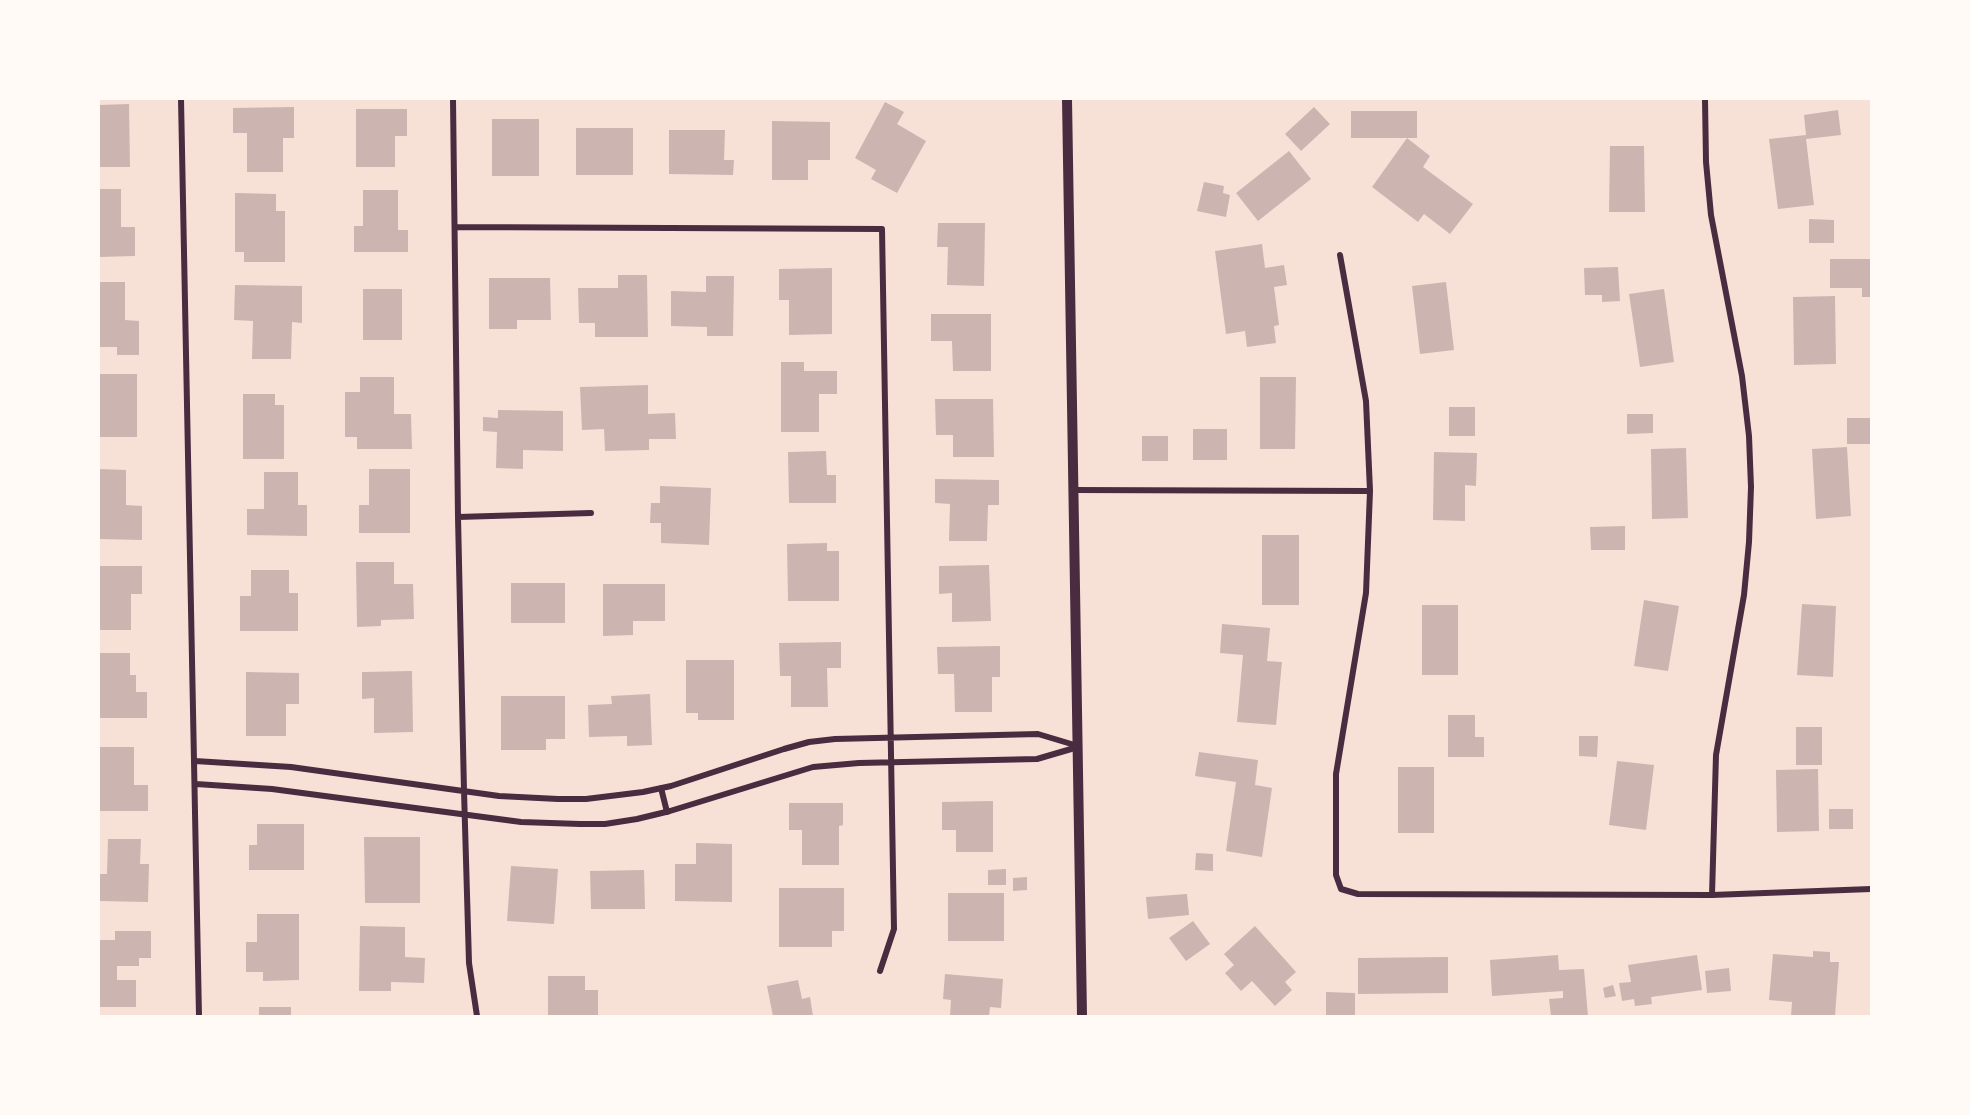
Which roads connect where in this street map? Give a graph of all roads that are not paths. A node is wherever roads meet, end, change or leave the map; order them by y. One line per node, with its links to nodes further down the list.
1 (181, 99): 13 (street)
2 (453, 99): 5 (street)
3 (1067, 99): 7 (main road)
4 (1705, 99): 21 (street)
5 (456, 227): 10 (street); 11 (street)
6 (1340, 255): 8 (street)
7 (1072, 490): 8 (street); 12 (main road)
8 (1370, 491): 21 (street)
9 (591, 513): 10 (street)
10 (458, 517): 17 (street)
11 (891, 739): 12 (street); 14 (street); 16 (street)
12 (1078, 746): 14 (street); 25 (main road)
13 (195, 761): 15 (street); 17 (street)
14 (891, 763): 18 (street); 22 (street)
15 (196, 784): 19 (street); 23 (street)
16 (661, 788): 17 (street); 18 (street)
17 (464, 791): 19 (street)
18 (667, 812): 19 (street)
19 (465, 815): 24 (street)
20 (1871, 889): 21 (street)
21 (1712, 895)
22 (880, 971)
23 (199, 1016)
24 (477, 1016)
25 (1082, 1016)

